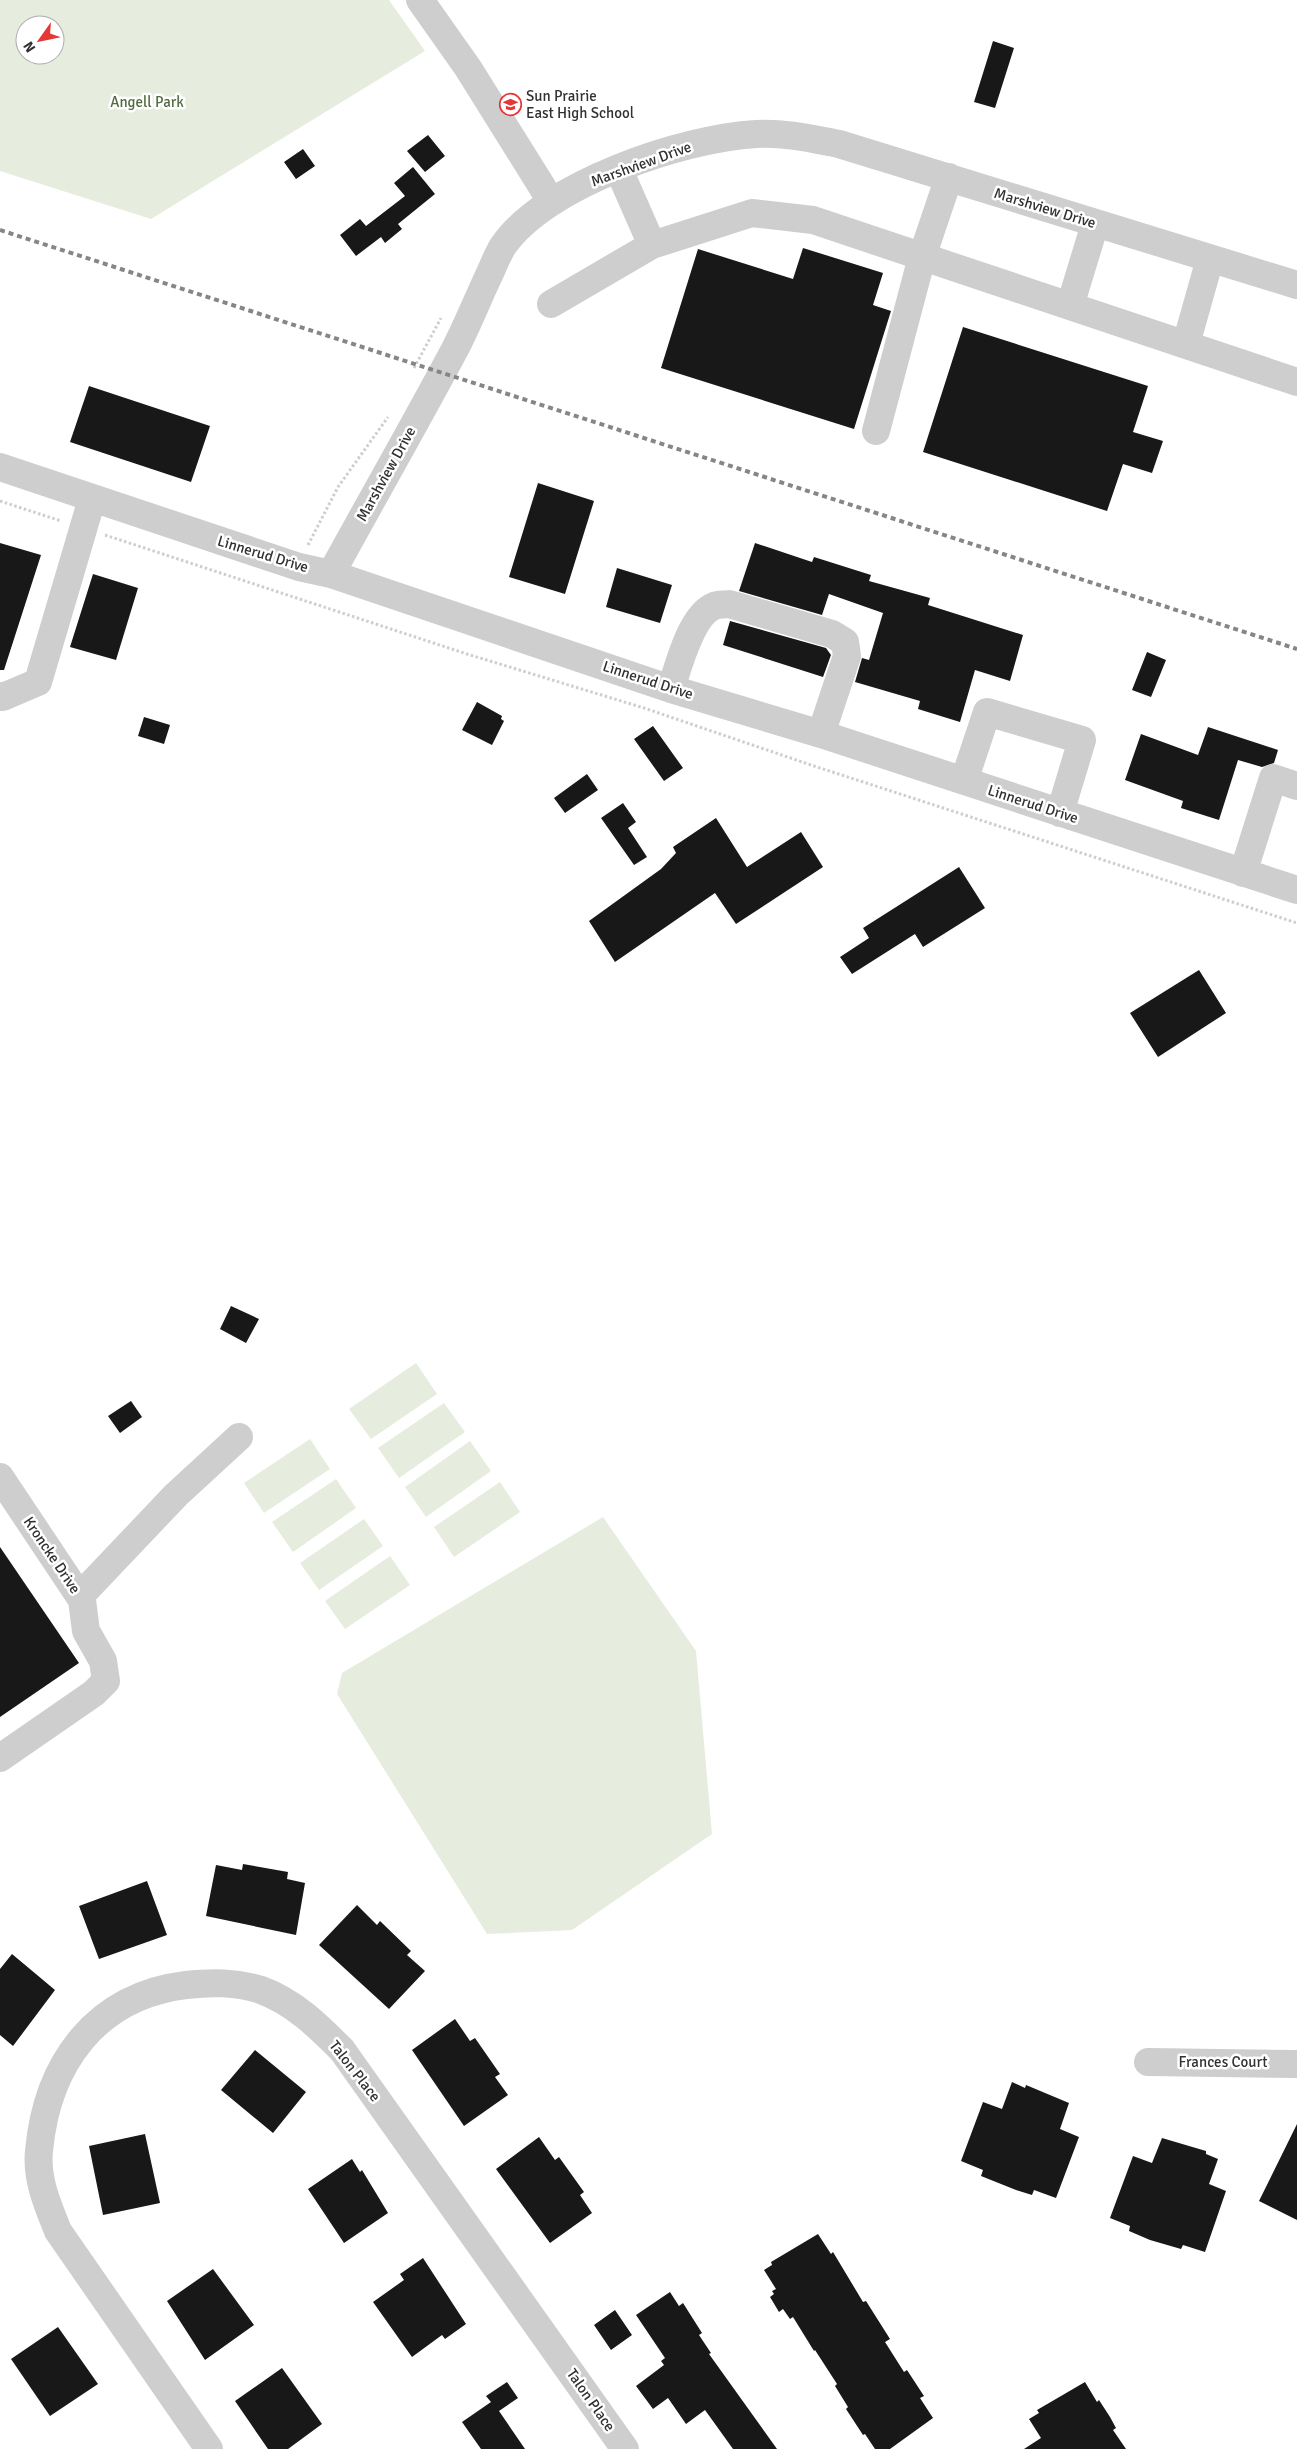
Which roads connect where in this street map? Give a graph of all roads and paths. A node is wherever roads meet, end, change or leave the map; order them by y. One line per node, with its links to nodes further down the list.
1 (424, 6): 4 (street)
2 (619, 170): 3 (street, Marshview Drive); 4 (street, Marshview Drive); 6 (street)
3 (949, 177): 5 (street, Marshview Drive); 7 (street)
4 (552, 201): 23 (street, Marshview Drive)
5 (1095, 224): 8 (street, Marshview Drive); 11 (street)
6 (652, 245): 7 (street); 10 (street)
7 (922, 256): 11 (street); 17 (street)
8 (1210, 259): 9 (street, Marshview Drive); 13 (street)
9 (1297, 285)
10 (551, 304)
11 (1070, 306): 13 (street)
12 (444, 312): 14 (path)
13 (1186, 344): 15 (street)
14 (413, 371)
15 (1297, 382)
16 (392, 411): 22 (path)
17 (876, 431)
18 (0, 468): 19 (street, Linnerud Drive)
19 (92, 499): 21 (street); 23 (street, Linnerud Drive)
20 (0, 501): 21 (path)
21 (83, 528): 25 (street); 32 (path)
22 (311, 538)
23 (331, 574): 24 (street, Linnerud Drive)
24 (671, 689): 26 (street, Linnerud Drive); 26 (street)
25 (0, 696)
26 (821, 734): 27 (street, Linnerud Drive)
27 (964, 781): 29 (street, Linnerud Drive); 29 (street)
28 (1297, 786): 30 (street)
29 (1060, 813): 30 (street, Linnerud Drive)
30 (1243, 873): 31 (street, Linnerud Drive)
31 (1297, 890)
32 (1297, 923)
33 (239, 1437): 35 (street)
34 (0, 1477): 35 (street, Kroncke Drive)
35 (80, 1596): 36 (street, Kroncke Drive)
36 (0, 1758)
37 (1148, 2062): 38 (street, Frances Court)
38 (1297, 2064)
39 (209, 2449): 40 (street, Talon Place)
40 (625, 2449)

